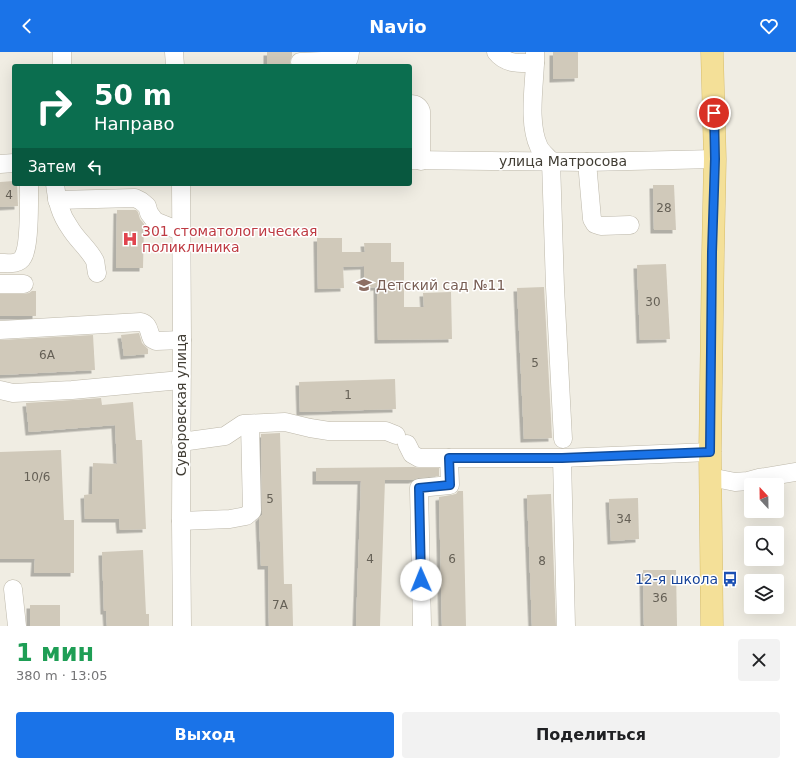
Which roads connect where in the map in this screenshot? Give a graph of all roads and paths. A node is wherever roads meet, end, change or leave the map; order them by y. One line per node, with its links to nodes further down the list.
1 (62, 52): 8 (street)
2 (174, 52): 9 (street)
3 (350, 52): 7 (street)
4 (496, 52): 6 (street)
5 (712, 52): 11 (main road)
6 (535, 58): 13 (street)
7 (300, 60)
8 (62, 64)
9 (175, 64)
10 (412, 104): 12 (street)
11 (715, 159): 14 (street, улица Матросова); 33 (main road)
12 (416, 160): 13 (street, улица Матросова)
13 (552, 162): 14 (street, улица Матросова); 31 (street)
14 (587, 162): 20 (street)
15 (12, 163): 16 (street)
16 (0, 164)
17 (29, 186): 22 (street)
18 (180, 186): 21 (street, Суворовская улица)
19 (56, 192): 21 (street); 23 (street)
20 (630, 225)
21 (180, 231): 27 (street, Суворовская улица)
22 (0, 264)
23 (97, 273)
24 (0, 284): 25 (street)
25 (24, 284)
26 (0, 330): 27 (street)
27 (182, 340): 28 (street, Суворовская улица)
28 (181, 380): 29 (street); 32 (street, Суворовская улица)
29 (0, 390)
30 (250, 424): 32 (street); 34 (street); 38 (street)
31 (563, 439)
32 (181, 442): 38 (street, Суворовская улица)
33 (710, 452): 35 (street); 37 (main road)
34 (449, 458): 35 (street); 42 (street)
35 (562, 458): 43 (street)
36 (796, 472): 37 (street)
37 (710, 477): 44 (main road)
38 (181, 521): 41 (street, Суворовская улица)
39 (13, 589): 40 (street)
40 (17, 626)
41 (182, 626)
42 (422, 626)
43 (566, 626)
44 (712, 626)

